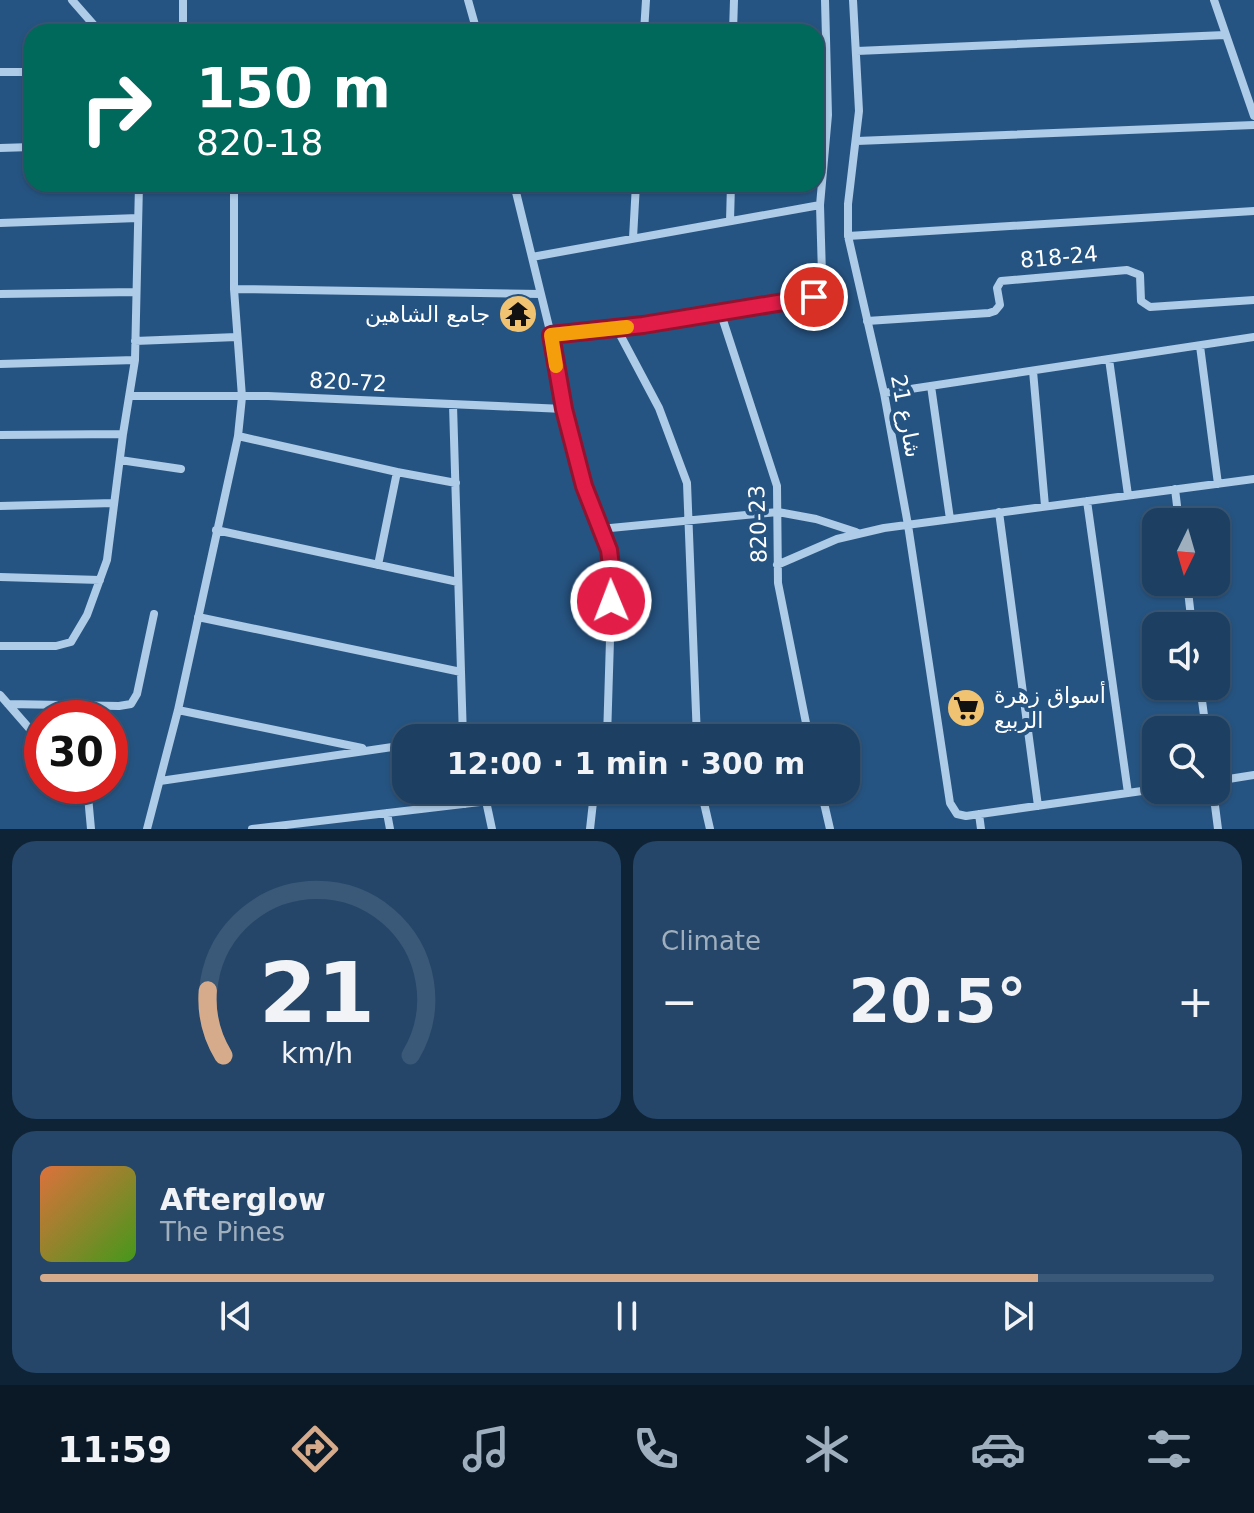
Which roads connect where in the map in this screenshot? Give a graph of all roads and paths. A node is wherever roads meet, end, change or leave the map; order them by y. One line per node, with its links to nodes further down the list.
1 (72, 0): 9 (street)
2 (183, 0): 10 (street)
3 (468, 0): 11 (street)
4 (646, 0): 12 (street)
5 (734, 0): 13 (street)
6 (825, 0): 23 (street)
7 (853, 0): 15 (street, شارع 21)
8 (1214, 0): 14 (street)
9 (93, 24)
10 (183, 24)
11 (475, 24)
12 (644, 24)
13 (733, 24)
14 (1225, 35): 15 (street); 18 (street)
15 (857, 51): 20 (street, شارع 21)
16 (0, 72): 17 (street)
17 (24, 72)
18 (1254, 116)
19 (1254, 125): 20 (street)
20 (857, 141): 35 (street, شارع 21)
21 (24, 147): 22 (street)
22 (0, 148)
23 (824, 152)
24 (139, 192): 32 (street)
25 (234, 192): 38 (street)
26 (516, 192): 37 (street)
27 (636, 192): 36 (street)
28 (731, 192): 33 (street)
29 (821, 192): 30 (street)
30 (820, 205): 33 (street); 43 (street)
31 (1254, 211): 35 (street)
32 (138, 218): 34 (street); 39 (street)
33 (730, 221): 36 (street)
34 (0, 223)
35 (848, 236): 44 (street, شارع 21)
36 (633, 238): 37 (street)
37 (532, 257): 41 (street)
38 (234, 289): 41 (street); 47 (street)
39 (136, 292): 40 (street); 49 (street)
40 (0, 294)
41 (540, 294): 46 (street)
42 (1254, 300): 44 (street, 818-24)
43 (721, 314): 45 (street); 77 (street, 820-23)
44 (867, 321): 56 (street, شارع 21)
45 (617, 329): 46 (street); 80 (street)
46 (551, 335): 60 (street)
47 (237, 337): 49 (street); 58 (street)
48 (1254, 337): 50 (street)
49 (135, 341): 52 (street)
50 (1200, 346): 51 (street); 69 (street)
51 (1109, 359): 54 (street); 71 (street)
52 (135, 360): 53 (street); 57 (street)
53 (0, 364)
54 (1033, 371): 55 (street); 75 (street)
55 (931, 386): 56 (street); 79 (street)
56 (884, 393): 81 (street, شارع 21)
57 (131, 396): 58 (street, 820-72); 61 (street)
58 (242, 397): 59 (street, 820-72); 63 (street)
59 (453, 405): 60 (street, 820-72); 68 (street)
60 (564, 409): 82 (street)
61 (123, 434): 62 (street); 64 (street)
62 (0, 435)
63 (238, 436): 66 (street); 83 (street)
64 (120, 460): 65 (street); 73 (street)
65 (181, 469)
66 (397, 472): 68 (street); 85 (street)
67 (1254, 479): 69 (street)
68 (456, 483): 89 (street)
69 (1218, 484): 70 (street)
70 (1175, 489): 71 (street); 76 (street)
71 (1128, 495): 72 (street)
72 (1087, 501): 75 (street); 108 (street)
73 (114, 503): 74 (street); 88 (street)
74 (0, 506)
75 (1045, 506): 78 (street)
76 (1177, 508)
77 (778, 512): 80 (street); 84 (street); 86 (street, 820-23)
78 (999, 512): 79 (street); 116 (street)
79 (950, 519): 81 (street)
80 (690, 520): 82 (street); 100 (street)
81 (908, 525): 84 (street); 118 (street, شارع 21)
82 (600, 529): 99 (street)
83 (216, 530): 85 (street); 91 (street)
84 (858, 533): 86 (street)
85 (378, 565): 89 (street)
86 (777, 565): 101 (street, 820-23)
87 (0, 577): 88 (street)
88 (100, 580): 92 (street)
89 (458, 582): 93 (street)
90 (154, 614): 95 (street)
91 (198, 617): 93 (street); 96 (street)
92 (0, 646)
93 (461, 672): 98 (street)
94 (0, 695): 95 (street)
95 (8, 704): 97 (street)
96 (178, 710): 103 (street); 106 (street)
97 (24, 722)
98 (462, 724)
99 (607, 724)
100 (697, 724)
101 (806, 724)
102 (392, 747): 103 (street)
103 (371, 750): 106 (street)
104 (1254, 775): 105 (street)
105 (1230, 779)
106 (160, 781): 121 (street)
107 (1142, 791): 108 (street)
108 (1128, 793): 116 (street)
109 (89, 804): 120 (street)
110 (465, 804): 117 (street)
111 (487, 804): 124 (street)
112 (593, 804): 125 (street)
113 (704, 804): 126 (street)
114 (824, 804): 127 (street)
115 (1215, 804): 129 (street)
116 (1038, 806): 118 (street)
117 (387, 813): 119 (street); 123 (street)
118 (979, 814): 128 (street)
119 (296, 826): 122 (street)
120 (91, 829)
121 (147, 829)
122 (252, 829)
123 (390, 829)
124 (492, 829)
125 (590, 829)
126 (710, 829)
127 (830, 829)
128 (981, 829)
129 (1218, 829)

